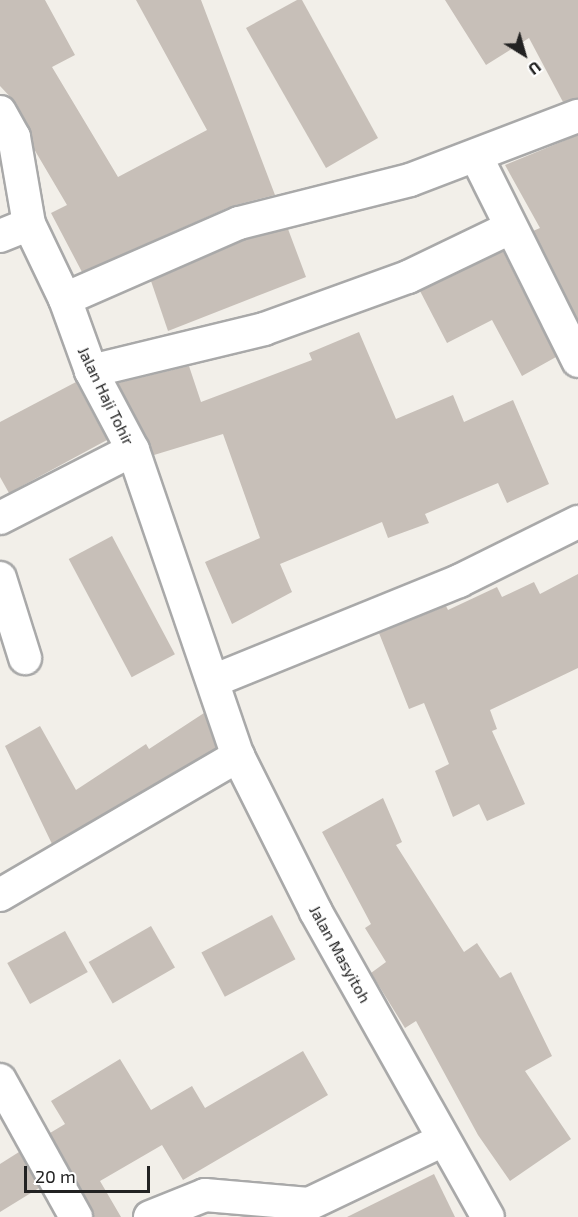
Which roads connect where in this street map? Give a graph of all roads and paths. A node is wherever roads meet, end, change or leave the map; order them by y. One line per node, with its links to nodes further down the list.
1 (0, 112): 4 (street, Jalan Haji Tohir)
2 (578, 116): 3 (street)
3 (476, 156): 5 (street); 7 (street)
4 (29, 224): 6 (street); 7 (street, Jalan Haji Tohir)
5 (510, 228): 8 (street); 9 (street)
6 (0, 236)
7 (65, 299): 9 (street, Jalan Haji Tohir)
8 (578, 361)
9 (91, 371): 10 (street, Jalan Haji Tohir)
10 (133, 450): 11 (street); 15 (street, Jalan Haji Tohir)
11 (0, 518)
12 (578, 522): 15 (street)
13 (0, 578): 14 (street)
14 (25, 658)
15 (213, 681): 16 (street, Jalan Masyitoh)
16 (238, 756): 17 (street); 19 (street, Jalan Masyitoh)
17 (0, 895)
18 (0, 1080): 20 (street)
19 (443, 1140): 21 (street); 22 (street, Jalan Masyitoh)
20 (76, 1217)
21 (150, 1217)
22 (488, 1217)

